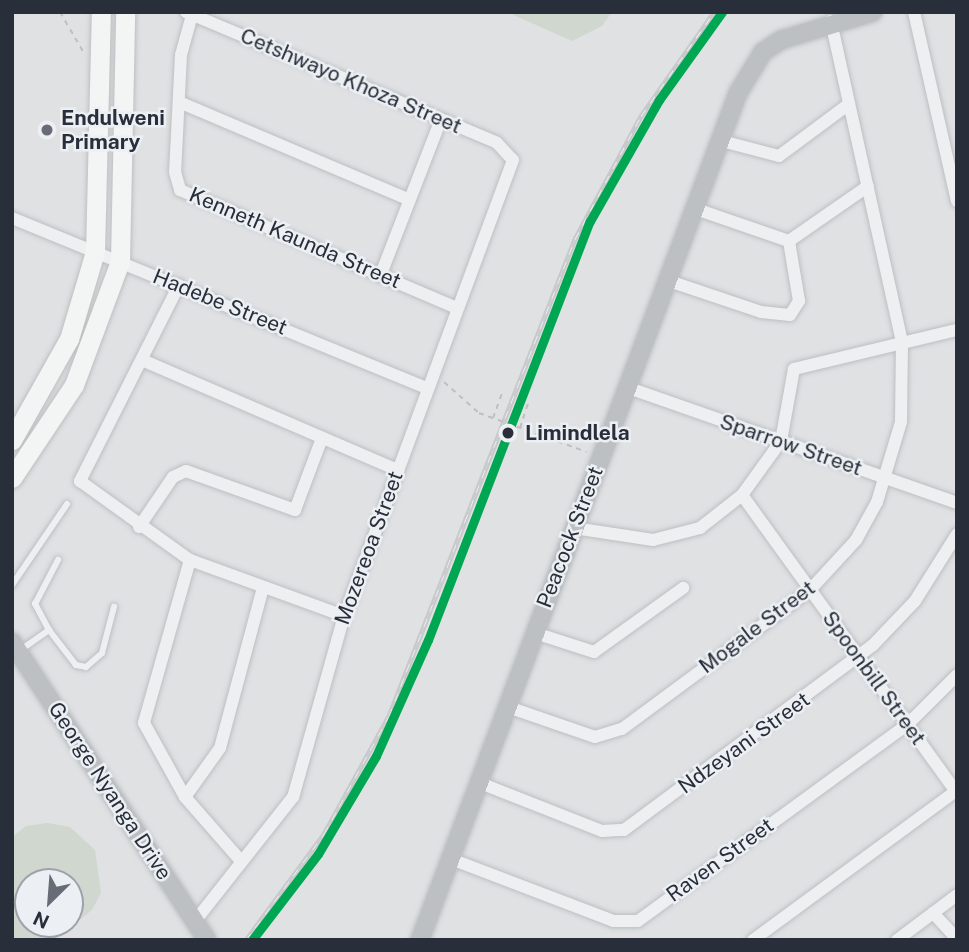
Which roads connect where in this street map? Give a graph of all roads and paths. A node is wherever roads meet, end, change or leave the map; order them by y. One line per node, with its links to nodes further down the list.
1 (60, 12): 10 (path)
2 (102, 12): 22 (main road)
3 (108, 12): 22 (lane)
4 (116, 12): 22 (lane)
5 (125, 12): 22 (main road)
6 (873, 12): 9 (street, Peacock Street)
7 (914, 12): 18 (street)
8 (189, 13): 11 (street, Kenneth Kaunda Street); 13 (street, Cetshwayo Khoza Street)
9 (831, 21): 12 (street, Mogale Street); 14 (street, Peacock Street)
10 (88, 59)
11 (179, 102): 17 (street); 23 (street, Kenneth Kaunda Street)
12 (849, 104): 14 (street); 16 (street, Mogale Street)
13 (441, 119): 15 (street, Cetshwayo Khoza Street); 17 (street)
14 (719, 140): 19 (street, Peacock Street)
15 (512, 156): 26 (street, Mozereoa Street)
16 (868, 186): 21 (street); 28 (street, Mogale Street)
17 (408, 199): 23 (street)
18 (957, 201)
19 (693, 208): 21 (street); 24 (street, Peacock Street)
20 (13, 220): 22 (street, Hadebe Street)
21 (789, 241): 24 (street)
22 (107, 256): 25 (street, Hadebe Street); 37 (main road); 39 (lane); 41 (lane); 43 (main road)
23 (381, 274): 26 (street, Kenneth Kaunda Street)
24 (666, 280): 31 (street, Peacock Street)
25 (179, 285): 29 (street); 30 (street, Hadebe Street)
26 (457, 308): 30 (street, Mozereoa Street)
27 (957, 330): 28 (street)
28 (902, 342): 38 (street); 44 (street, Mogale Street)
29 (142, 360): 36 (street); 48 (street)
30 (429, 383): 34 (path, bridge); 42 (street, Mozereoa Street)
31 (626, 387): 38 (street, Sparrow Street); 40 (street, Peacock Street)
32 (502, 393): 34 (path)
33 (528, 403): 35 (path)
34 (493, 418): 35 (path, bridge)
35 (520, 428): 40 (path, bridge)
36 (322, 438): 42 (street); 48 (street)
37 (12, 440)
38 (781, 441): 44 (street, Sparrow Street); 45 (street)
39 (12, 450)
40 (600, 457): 49 (street, Peacock Street)
41 (12, 466)
42 (398, 470): 58 (street, Mozereoa Street)
43 (12, 478)
44 (888, 478): 46 (street, Sparrow Street); 56 (street, Mogale Street)
45 (742, 495): 49 (street); 56 (street, Spoonbill Street)
46 (957, 503)
47 (67, 504): 53 (lane)
48 (139, 527): 52 (street)
49 (574, 528): 60 (street, Peacock Street)
50 (957, 534): 62 (street, Ndzeyani Street)
51 (58, 560): 59 (lane)
52 (190, 560): 54 (street); 68 (street)
53 (12, 585)
54 (263, 588): 58 (street); 68 (street)
55 (684, 588): 60 (street)
56 (810, 590): 62 (street, Spoonbill Street); 64 (street, Mogale Street)
57 (114, 607): 59 (lane)
58 (344, 616): 70 (street, Mozereoa Street)
59 (49, 630): 61 (lane)
60 (535, 633): 64 (street, Peacock Street)
61 (14, 650): 73 (street, George Nyanga Drive)
62 (859, 657): 65 (street, Spoonbill Street); 66 (street, Ndzeyani Street)
63 (957, 675): 65 (street, Raven Street)
64 (508, 707): 66 (street, Peacock Street)
65 (908, 724): 67 (street, Spoonbill Street); 69 (street, Raven Street)
66 (480, 783): 69 (street, Peacock Street)
67 (956, 791): 77 (street)
68 (185, 797): 70 (street)
69 (450, 859): 74 (street, Peacock Street)
70 (242, 862): 73 (street, Mozereoa Street)
71 (957, 895): 72 (street)
72 (933, 914): 75 (street); 78 (street)
73 (195, 921): 76 (street, George Nyanga Drive)
74 (422, 939)
75 (957, 939)
76 (207, 940)
77 (752, 940)
78 (897, 940)

